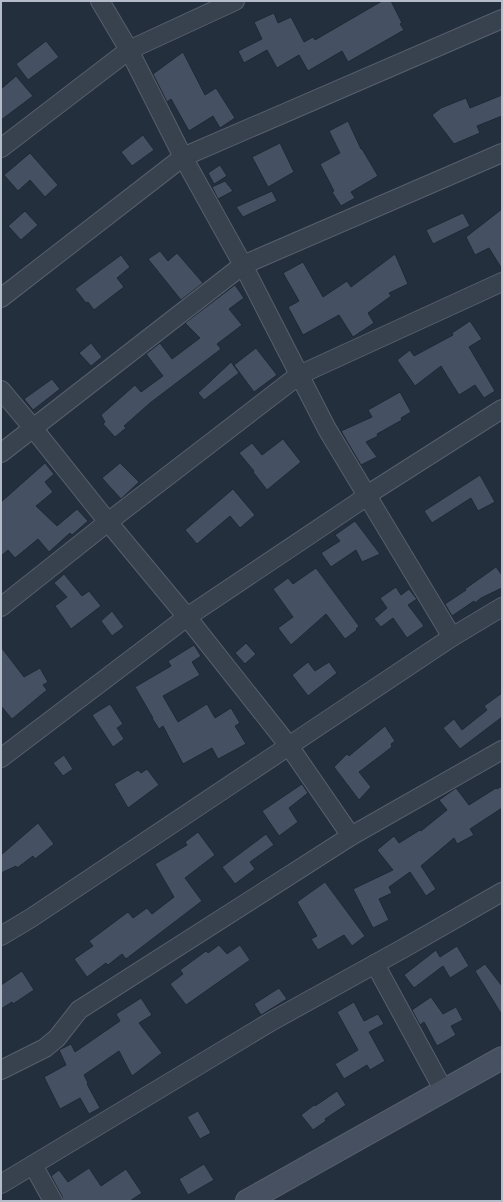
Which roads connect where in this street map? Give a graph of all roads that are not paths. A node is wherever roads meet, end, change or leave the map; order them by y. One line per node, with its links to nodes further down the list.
1 (100, 1): 4 (street)
2 (235, 1): 4 (street)
3 (502, 19): 7 (street)
4 (129, 50): 5 (street); 7 (street)
5 (1, 148)
6 (502, 153): 8 (street)
7 (183, 157): 8 (street); 10 (street)
8 (243, 266): 11 (street); 14 (street)
9 (502, 282): 11 (street)
10 (1, 298)
11 (299, 375): 16 (street); 17 (street)
12 (1, 390): 14 (street)
13 (502, 409): 16 (street)
14 (33, 428): 15 (street); 17 (street)
15 (1, 453)
16 (367, 495): 20 (street); 21 (street)
17 (108, 522): 18 (street); 20 (street)
18 (1, 607)
19 (502, 607): 21 (street)
20 (187, 617): 22 (street); 24 (street)
21 (452, 638): 22 (street)
22 (289, 746): 25 (street); 27 (street)
23 (502, 750): 25 (street)
24 (1, 758)
25 (351, 836): 30 (street)
26 (502, 892): 28 (street)
27 (1, 936)
28 (375, 964): 31 (street); 32 (street)
29 (502, 1058): 31 (street)
30 (1, 1070)
31 (444, 1091): 35 (street)
32 (33, 1165): 33 (street); 34 (street)
33 (1, 1184)
34 (53, 1201)
35 (246, 1201)

